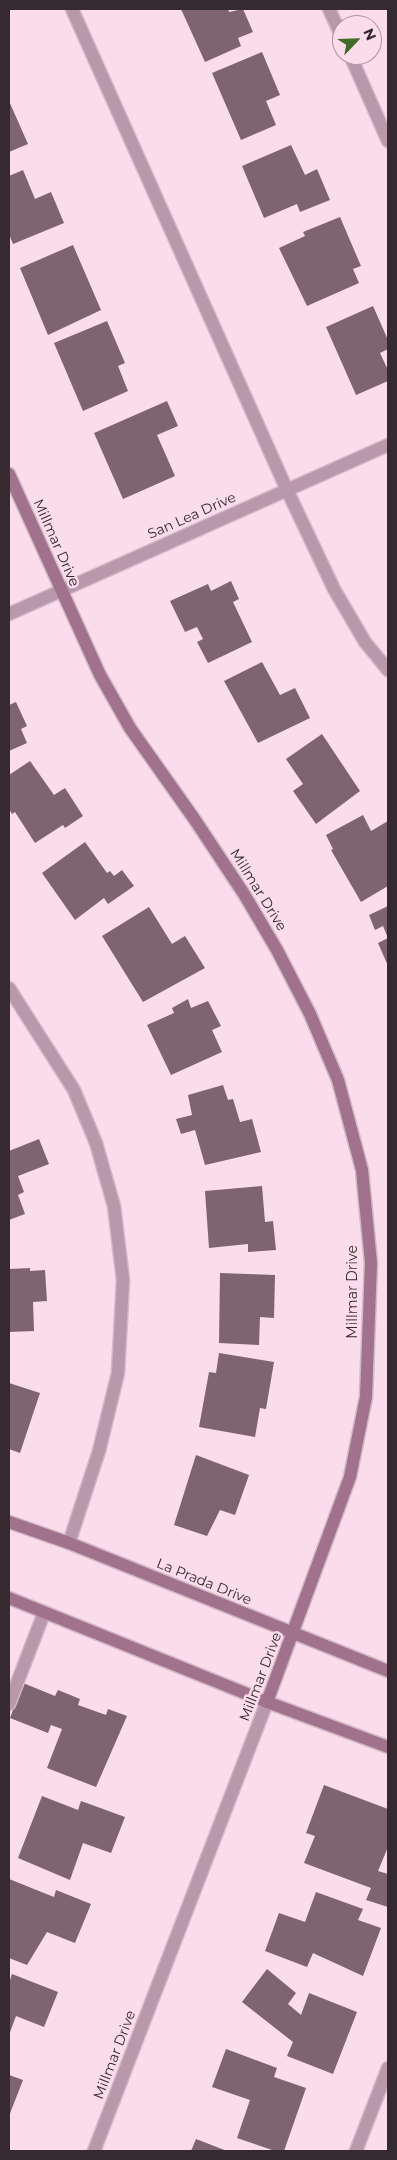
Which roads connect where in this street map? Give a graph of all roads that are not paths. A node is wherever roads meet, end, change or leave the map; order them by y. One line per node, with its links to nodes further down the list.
1 (72, 9): 6 (street)
2 (354, 65): 3 (street)
3 (388, 142)
4 (388, 445): 6 (street, San Lea Drive)
5 (9, 474): 7 (street, Millmar Drive)
6 (288, 490): 7 (street, San Lea Drive); 9 (street)
7 (61, 591): 8 (street, San Lea Drive); 15 (street, Millmar Drive)
8 (9, 614)
9 (388, 670)
10 (9, 988): 12 (street)
11 (9, 1522): 12 (street, La Prada Drive)
12 (69, 1543): 15 (street, La Prada Drive)
13 (9, 1598): 14 (street)
14 (44, 1613): 17 (street); 18 (street)
15 (293, 1633): 16 (street, La Prada Drive); 17 (street, Millmar Drive)
16 (388, 1671)
17 (267, 1702): 19 (street); 21 (street, Millmar Drive)
18 (9, 1704)
19 (388, 1747)
20 (388, 2068): 22 (street)
21 (94, 2151)
22 (356, 2151)

